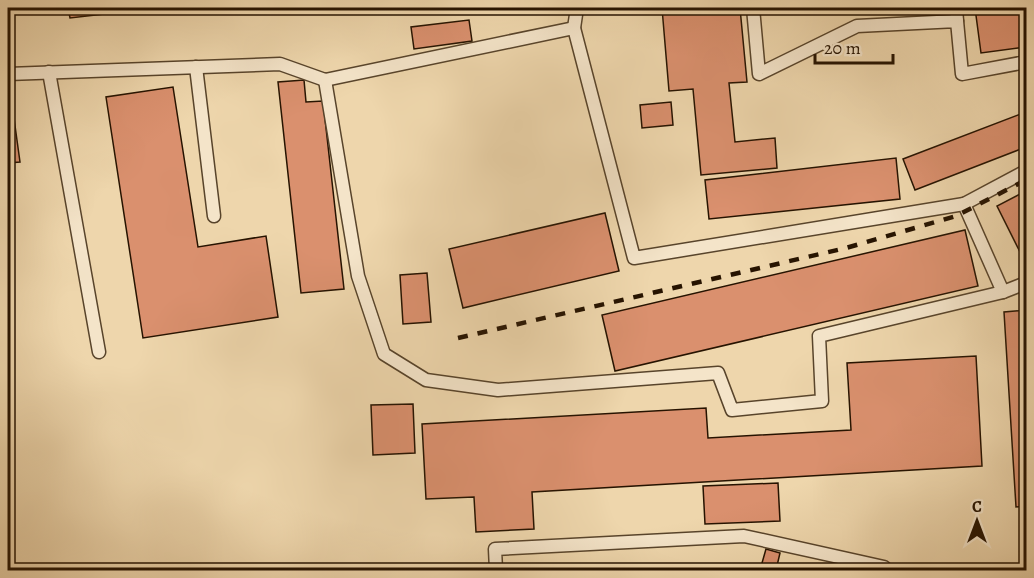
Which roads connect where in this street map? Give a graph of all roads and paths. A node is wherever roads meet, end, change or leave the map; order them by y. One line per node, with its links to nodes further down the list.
1 (577, 8): 5 (lane)
2 (753, 8): 4 (lane)
3 (956, 8): 4 (lane)
4 (957, 21): 6 (lane)
5 (574, 28): 10 (lane); 12 (lane)
6 (1026, 62)
7 (196, 67): 8 (lane); 10 (lane); 13 (lane)
8 (49, 72): 9 (lane); 16 (lane)
9 (8, 74)
10 (325, 80): 15 (lane)
11 (1026, 171): 12 (lane)
12 (964, 204): 15 (lane)
13 (214, 216)
14 (1026, 283): 15 (lane)
15 (1004, 292)
16 (99, 352)
17 (496, 570): 18 (lane)
18 (887, 570)

